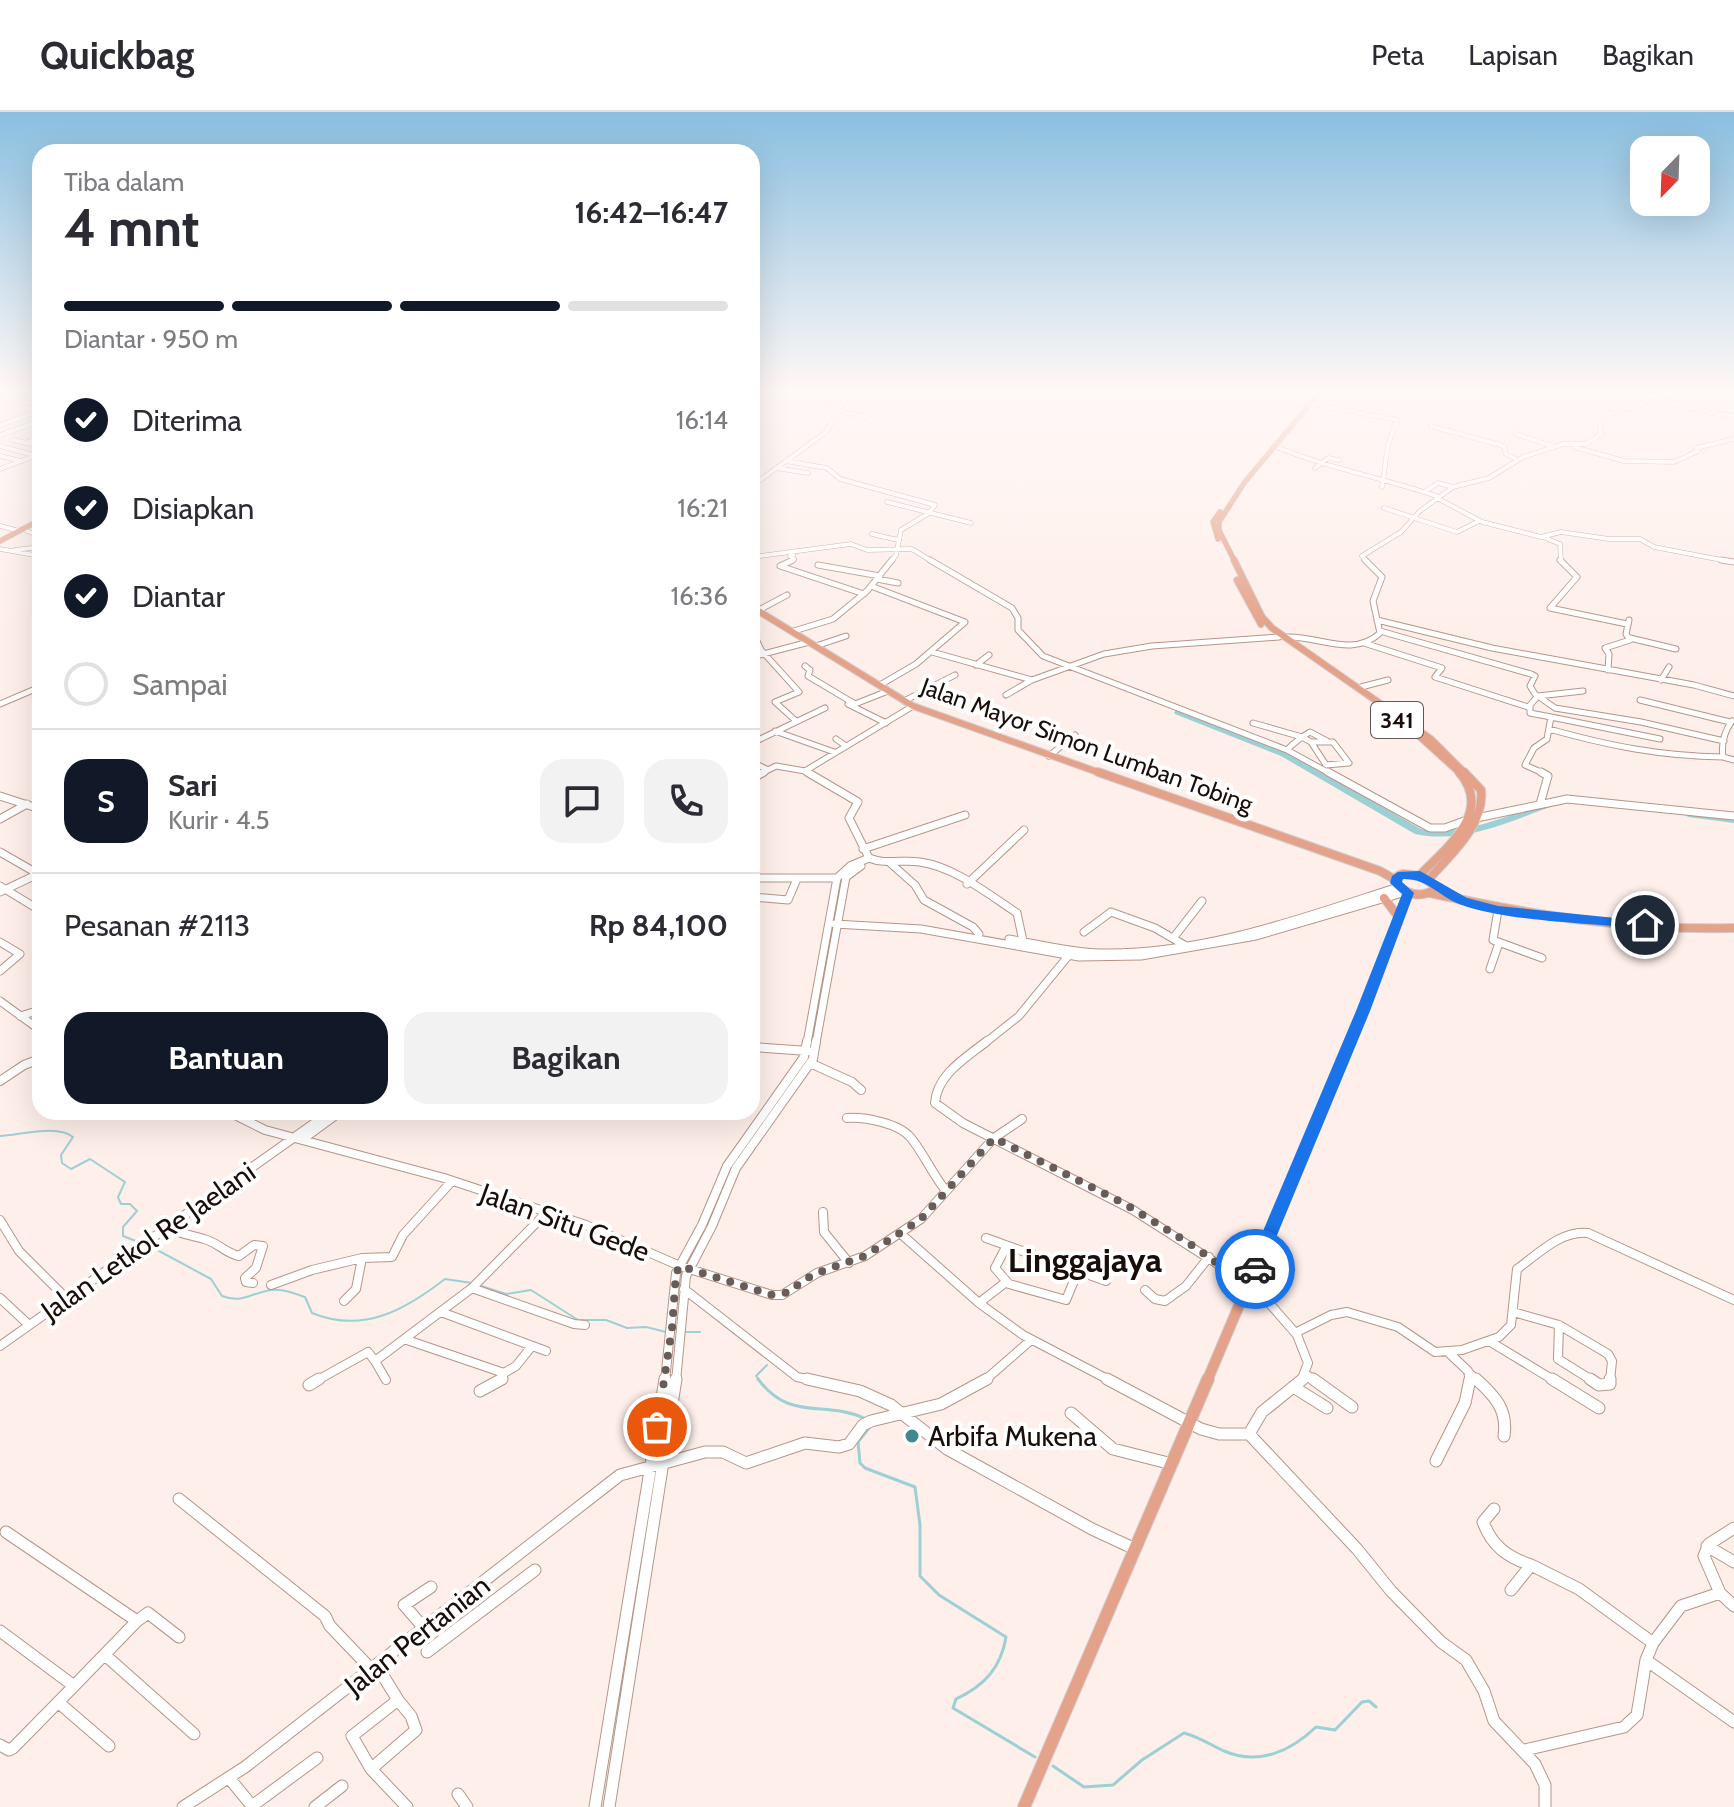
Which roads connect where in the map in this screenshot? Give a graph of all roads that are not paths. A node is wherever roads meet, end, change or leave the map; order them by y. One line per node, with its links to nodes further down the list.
1 (796, 471): 7 (street)
2 (831, 471): 12 (street)
3 (1252, 471): 54 (main road, 341)
4 (1354, 471): 8 (street)
5 (1387, 471): 8 (street)
6 (1500, 471): 10 (street)
7 (808, 473)
8 (1386, 479): 9 (street); 11 (street)
9 (1382, 487)
10 (1453, 487): 11 (street); 13 (street)
11 (1426, 491): 13 (street)
12 (907, 495): 15 (street); 17 (street)
13 (1438, 498): 18 (street); 19 (street)
14 (887, 502): 15 (street)
15 (895, 503): 17 (street)
16 (1384, 508): 18 (street)
17 (929, 513): 20 (street); 29 (street)
18 (1415, 517): 19 (street); 50 (street)
19 (1479, 521): 28 (street)
20 (971, 523)
21 (32, 525): 24 (main road)
22 (0, 526): 24 (street)
23 (32, 528): 25 (main road)
24 (19, 531): 30 (main road)
25 (27, 531): 26 (street); 30 (main road)
26 (32, 533)
27 (872, 534): 29 (street)
28 (1543, 537): 39 (street); 55 (street)
29 (898, 540): 32 (street)
30 (0, 545): 33 (street)
31 (32, 548): 33 (street)
32 (896, 551): 35 (street); 41 (street); 66 (street)
33 (13, 552): 36 (street)
34 (32, 552): 36 (street)
35 (805, 552): 38 (street); 44 (street)
36 (28, 554): 37 (street)
37 (32, 555)
38 (760, 556)
39 (1734, 562)
40 (818, 565): 41 (street)
41 (879, 578): 42 (street); 43 (street)
42 (898, 583)
43 (871, 586): 44 (street); 60 (street)
44 (864, 594): 49 (street)
45 (787, 595): 46 (street)
46 (760, 607)
47 (828, 609): 49 (street)
48 (760, 611): 51 (main road, Jalan Mayor Simon Lumban Tobing)
49 (841, 613): 51 (street)
50 (1377, 620): 52 (street); 69 (street)
51 (794, 631): 58 (main road, Jalan Mayor Simon Lumban Tobing)
52 (1380, 631): 57 (street); 81 (street)
53 (846, 636): 58 (street)
54 (1283, 637): 57 (street); 66 (street); 71 (main road, 341)
55 (1630, 638): 56 (street); 69 (street)
56 (1675, 638)
57 (1364, 643): 88 (street)
58 (812, 644): 61 (street); 75 (main road, Jalan Mayor Simon Lumban Tobing)
59 (760, 646): 61 (street)
60 (932, 652): 64 (street); 75 (street)
61 (764, 654): 62 (street); 92 (street)
62 (760, 655)
63 (989, 655): 64 (street)
64 (974, 664): 68 (street); 84 (street)
65 (805, 666): 85 (street)
66 (1071, 666): 72 (street); 107 (street)
67 (1669, 667): 74 (street)
68 (991, 669): 70 (street); 72 (street)
69 (1608, 670): 74 (street)
70 (984, 676)
71 (1342, 677): 76 (main road, 341); 123 (main road, 341)
72 (1032, 680): 80 (street)
73 (1388, 680): 76 (street)
74 (1661, 680): 82 (street)
75 (880, 685): 78 (main road, Jalan Mayor Simon Lumban Tobing)
76 (1361, 687): 123 (main road, 341)
77 (32, 690): 86 (street)
78 (888, 691): 84 (main road, Jalan Mayor Simon Lumban Tobing); 85 (street)
79 (1583, 691): 81 (street)
80 (1006, 695)
81 (1538, 696): 88 (street); 103 (street)
82 (1734, 696)
83 (1640, 700): 91 (street)
84 (904, 701): 87 (main road, Jalan Mayor Simon Lumban Tobing)
85 (852, 702): 93 (street)
86 (0, 704)
87 (913, 706): 93 (street); 109 (main road, Jalan Mayor Simon Lumban Tobing)
88 (1528, 707): 90 (street)
89 (825, 708): 92 (street)
90 (1551, 717): 95 (street); 101 (street)
91 (1732, 720): 103 (street)
92 (796, 721): 96 (street)
93 (886, 723): 106 (street)
94 (1253, 723): 98 (street)
95 (1549, 729): 110 (street); 118 (street)
96 (775, 731): 99 (street); 108 (street)
97 (1075, 735): 109 (street)
98 (1302, 737): 102 (street); 105 (street); 107 (street)
99 (761, 739)
100 (836, 739): 106 (street)
101 (1660, 739)
102 (1327, 741): 105 (street); 105 (street)
103 (1724, 741): 110 (street)
104 (1279, 742): 107 (street)
105 (1311, 742)
106 (846, 746): 108 (street)
107 (1290, 748): 123 (street)
108 (834, 752): 114 (street)
109 (1049, 756): 137 (main road, Jalan Mayor Simon Lumban Tobing)
110 (1723, 757): 111 (street)
111 (1734, 760)
112 (760, 766): 113 (street)
113 (766, 769): 114 (street); 115 (street)
114 (805, 771): 126 (street)
115 (760, 773)
116 (0, 796): 117 (street)
117 (27, 804): 119 (street); 122 (street)
118 (1540, 804): 121 (street); 123 (street)
119 (32, 806)
120 (965, 815): 126 (street)
121 (1734, 816)
122 (0, 819)
123 (1472, 820): 125 (main road)
124 (1024, 830): 136 (street)
125 (1455, 841): 131 (main road); 138 (main road)
126 (863, 849): 128 (street)
127 (0, 852): 130 (street)
128 (871, 860): 129 (street); 134 (street); 146 (street)
129 (889, 862): 136 (street); 149 (street)
130 (32, 870)
131 (1420, 875): 137 (main road); 138 (main road)
132 (32, 877): 139 (street)
133 (760, 878): 135 (street)
134 (837, 878): 135 (street); 146 (street)
135 (797, 879): 140 (street)
136 (967, 884): 152 (street)
137 (1402, 888): 138 (main road); 141 (street); 145 (main road); 151 (street)
138 (1429, 888): 144 (main road)
139 (2, 889): 143 (street)
140 (760, 898)
141 (1384, 898): 145 (main road); 151 (street)
142 (1202, 901): 150 (street)
143 (32, 906)
144 (1498, 910): 147 (main road); 154 (street)
145 (1397, 915): 201 (main road)
146 (835, 922): 149 (street); 166 (street)
147 (1734, 928)
148 (1084, 932): 150 (street)
149 (985, 937): 152 (street); 157 (street)
150 (1174, 937): 155 (street)
151 (1238, 938): 155 (street); 156 (street)
152 (1023, 941): 156 (street)
153 (0, 942): 160 (street)
154 (1499, 943): 158 (street); 159 (street)
155 (1186, 946): 156 (street)
156 (1147, 952): 157 (street)
157 (1069, 955): 179 (street)
158 (1542, 958)
159 (1490, 969)
160 (0, 971)
161 (0, 1001): 163 (street)
162 (32, 1012): 163 (street)
163 (20, 1016): 164 (street)
164 (32, 1024)
165 (760, 1048): 166 (street)
166 (809, 1051): 168 (street); 177 (street)
167 (32, 1062): 169 (street)
168 (810, 1063): 170 (street); 193 (street)
169 (0, 1081)
170 (861, 1090)
171 (847, 1118): 181 (street)
172 (1022, 1119): 179 (street, Jalan Situ Gede)
173 (245, 1120): 178 (street, Jalan Situ Gede)
174 (321, 1120): 178 (street)
175 (328, 1120): 178 (street)
176 (760, 1120): 193 (street)
177 (760, 1120)
178 (300, 1138): 180 (street, Jalan Situ Gede); 185 (street, Jalan Letkol Re Jaelani)
179 (994, 1138): 181 (street, Jalan Situ Gede); 189 (street)
180 (452, 1181): 182 (street, Jalan Situ Gede); 190 (street)
181 (946, 1191): 186 (street, Jalan Situ Gede)
182 (547, 1212): 193 (street, Jalan Situ Gede); 199 (street)
183 (823, 1212): 192 (street)
184 (0, 1220): 205 (street)
185 (167, 1227): 197 (street); 205 (street, Jalan Letkol Re Jaelani)
186 (901, 1234): 192 (street, Jalan Situ Gede); 208 (street)
187 (986, 1238): 188 (street)
188 (1006, 1247): 194 (street); 198 (street)
189 (1209, 1257): 201 (street); 203 (street)
190 (362, 1258): 200 (street); 207 (street)
191 (1083, 1259): 194 (street)
192 (849, 1263): 193 (street, Jalan Situ Gede)
193 (684, 1267): 196 (street); 202 (street)
194 (1077, 1273): 195 (street); 198 (street)
195 (1106, 1281)
196 (675, 1282): 202 (street); 214 (street)
197 (253, 1283)
198 (1007, 1283): 208 (street)
199 (476, 1284): 209 (street); 212 (street)
200 (271, 1285)
201 (1248, 1286): 215 (street); 236 (main road)
202 (685, 1289): 214 (street); 235 (street)
203 (1145, 1290)
204 (0, 1298): 211 (street)
205 (67, 1299): 211 (street, Jalan Letkol Re Jaelani)
206 (1734, 1300): 210 (street)
207 (344, 1301)
208 (981, 1304): 217 (street)
209 (441, 1312): 216 (street); 220 (street)
210 (1513, 1312): 213 (street); 218 (street)
211 (29, 1325): 219 (street, Jalan Letkol Re Jaelani)
212 (585, 1325)
213 (1559, 1325): 213 (street)
214 (677, 1328): 240 (street)
215 (1297, 1332): 222 (street); 226 (street)
216 (404, 1339): 223 (street); 225 (street)
217 (1031, 1340): 235 (street); 236 (street)
218 (1489, 1341): 222 (street); 233 (street)
219 (0, 1346)
220 (532, 1346): 221 (street); 225 (street)
221 (546, 1351)
222 (1449, 1353): 224 (street)
223 (375, 1361): 227 (street); 228 (street)
224 (1468, 1371): 238 (street); 239 (street)
225 (504, 1373): 230 (street)
226 (1307, 1375): 229 (street); 231 (street)
227 (386, 1380)
228 (309, 1385)
229 (1295, 1388): 232 (street); 237 (street)
230 (480, 1391)
231 (1352, 1407)
232 (1327, 1408)
233 (1599, 1408)
234 (1071, 1413): 241 (street)
235 (902, 1415): 240 (street, Jalan Pertanian); 247 (street)
236 (1189, 1423): 237 (street); 241 (main road)
237 (1249, 1434): 273 (street)
238 (1504, 1436)
239 (1436, 1461)
240 (657, 1464): 254 (street, Jalan Pertanian); 274 (street); 275 (street)
241 (1172, 1464): 247 (main road)
242 (179, 1499): 265 (street)
243 (1494, 1509): 249 (street)
244 (1734, 1528): 246 (street)
245 (2, 1532): 257 (street)
246 (1707, 1546): 248 (street); 253 (street)
247 (1135, 1549): 288 (main road)
248 (1734, 1562)
249 (1531, 1565): 252 (street); 261 (street)
250 (535, 1570): 256 (street)
251 (431, 1587): 258 (street)
252 (1511, 1590)
253 (1720, 1593): 255 (street); 261 (street)
254 (456, 1605): 256 (street); 258 (street, Jalan Pertanian)
255 (1734, 1606)
256 (469, 1620): 262 (street)
257 (137, 1621): 260 (street); 263 (street)
258 (424, 1628): 265 (street, Jalan Pertanian)
259 (0, 1631): 266 (street)
260 (179, 1637)
261 (1653, 1643): 264 (street)
262 (427, 1652)
263 (105, 1655): 266 (street); 270 (street)
264 (1646, 1660): 269 (street); 273 (street)
265 (374, 1668): 267 (street); 278 (street, Jalan Pertanian)
266 (74, 1686): 268 (street)
267 (398, 1700): 277 (street); 277 (street)
268 (58, 1702): 271 (street); 272 (street)
269 (1734, 1722)
270 (194, 1734)
271 (0, 1745)
272 (109, 1746)
273 (1525, 1750): 289 (street)
274 (619, 1753): 275 (street); 287 (street)
275 (604, 1754): 286 (street)
276 (317, 1758): 282 (street)
277 (371, 1769): 284 (street)
278 (229, 1778): 281 (street, Jalan Pertanian); 282 (street)
279 (342, 1786): 283 (street)
280 (458, 1794): 285 (street)
281 (183, 1807)
282 (253, 1807)
283 (315, 1807)
284 (407, 1807)
285 (467, 1807)
286 (595, 1807)
287 (609, 1807)
288 (1024, 1807)
289 (1545, 1807)

